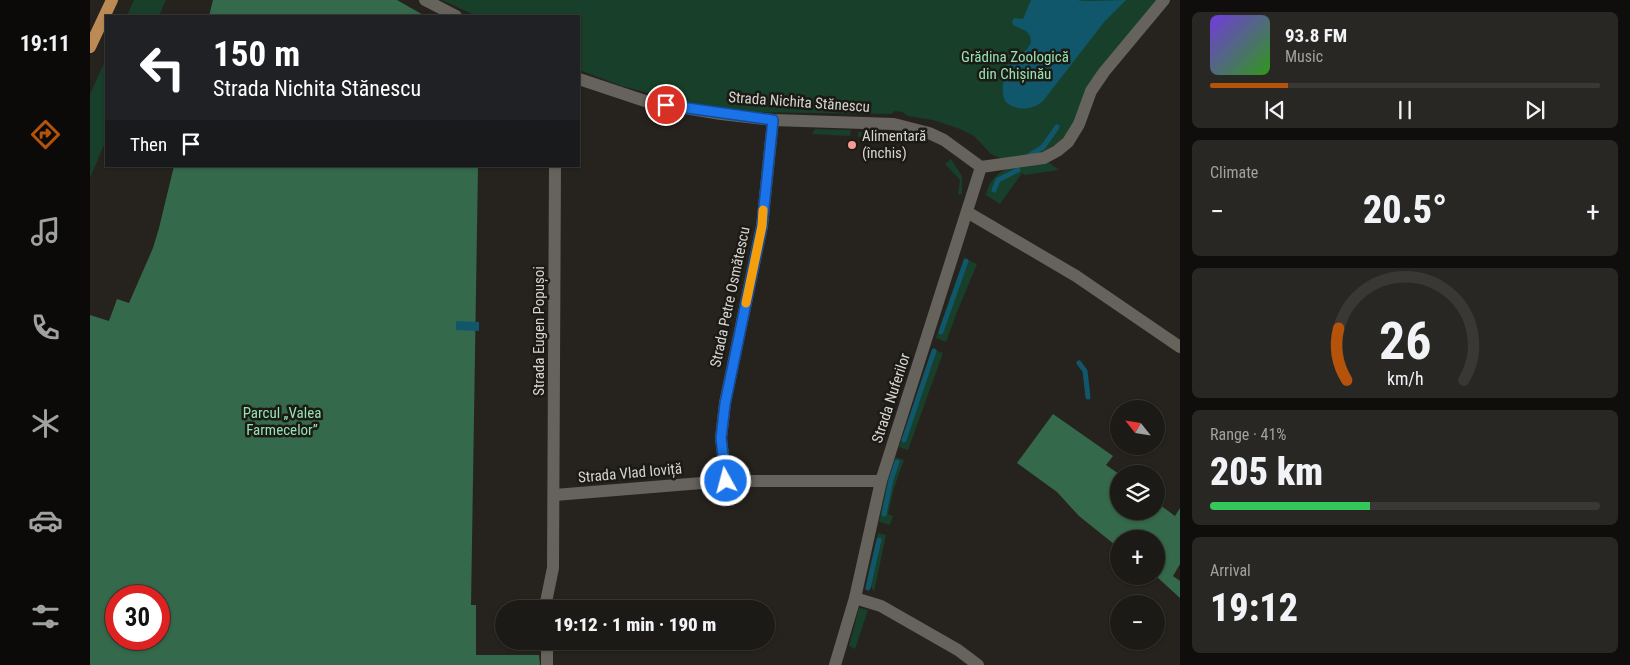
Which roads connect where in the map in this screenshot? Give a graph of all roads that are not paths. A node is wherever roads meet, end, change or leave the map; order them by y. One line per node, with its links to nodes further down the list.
1 (112, 0): 5 (main road)
2 (425, 0): 4 (street)
3 (1164, 0): 9 (street)
4 (454, 15)
5 (90, 47)
6 (580, 79): 7 (street, Strada Nichita Stănescu)
7 (773, 120): 9 (street, Strada Nichita Stănescu); 12 (street, Strada Petre Osmătescu)
8 (556, 167): 14 (street, Strada Eugen Popușoi)
9 (981, 167): 10 (street, Strada Nuferilor)
10 (968, 212): 11 (street); 13 (street, Strada Nuferilor)
11 (1180, 347)
12 (726, 481): 13 (street, Strada Vlad Ioviță); 14 (street, Strada Vlad Ioviță)
13 (881, 481): 15 (street, Strada Nuferilor)
14 (555, 495): 16 (street)
15 (854, 598): 19 (street, Strada Nuferilor); 20 (street)
16 (546, 600)
17 (546, 650): 18 (street)
18 (547, 665)
19 (835, 665)
20 (978, 665)

